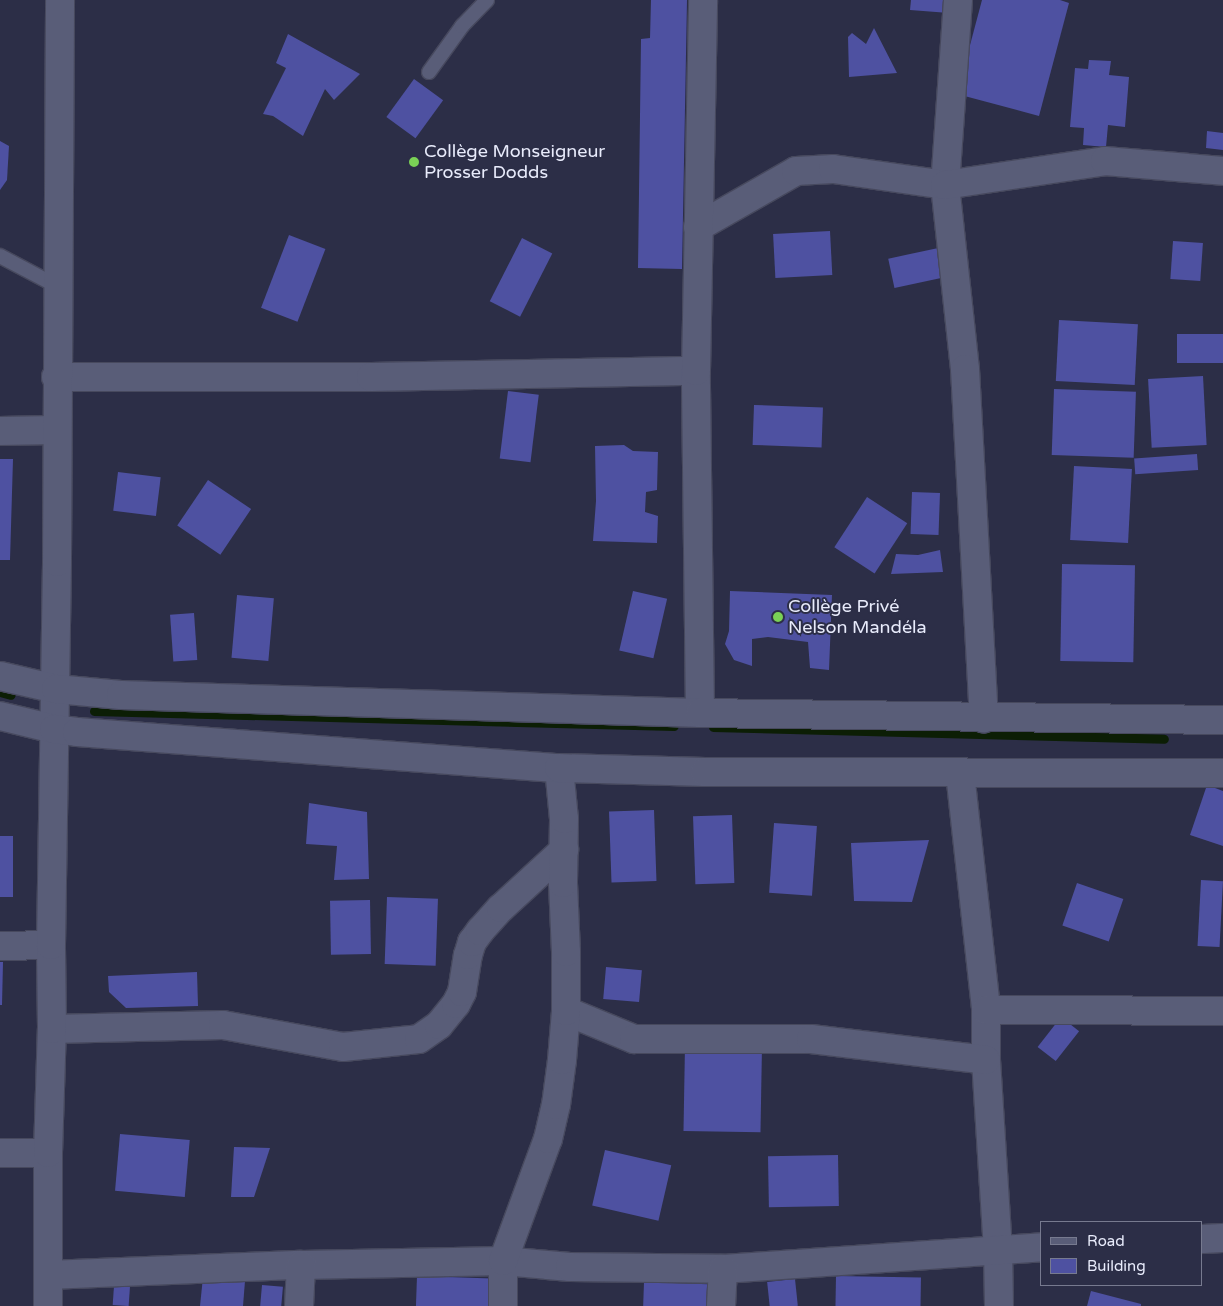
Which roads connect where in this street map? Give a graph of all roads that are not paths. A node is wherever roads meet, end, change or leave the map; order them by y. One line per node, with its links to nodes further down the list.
1 (60, 0): 10 (street)
2 (487, 0): 5 (lane)
3 (703, 0): 8 (street)
4 (958, 0): 7 (street)
5 (429, 72)
6 (1223, 171): 7 (street)
7 (945, 185): 8 (street); 19 (street)
8 (698, 227): 11 (street)
9 (0, 256): 10 (lane)
10 (57, 286): 12 (street)
11 (696, 371): 12 (street); 17 (street)
12 (56, 378): 13 (street)
13 (56, 430): 14 (street); 16 (street)
14 (0, 431)
15 (0, 676): 16 (street)
16 (56, 689): 17 (street); 21 (street)
17 (700, 713): 19 (street)
18 (0, 716): 21 (street)
19 (984, 718): 20 (street)
20 (1223, 720)
21 (54, 730): 22 (street); 26 (street)
22 (559, 768): 24 (street); 25 (street)
23 (1223, 772): 24 (street)
24 (960, 773): 28 (street)
25 (564, 850): 29 (street); 31 (street)
26 (51, 945): 27 (street); 31 (street)
27 (0, 946)
28 (986, 1010): 30 (street); 32 (street)
29 (566, 1011): 32 (street); 39 (street)
30 (1223, 1012)
31 (52, 1029): 34 (street)
32 (986, 1060): 38 (street)
33 (0, 1153): 34 (street)
34 (48, 1153): 42 (street)
35 (1223, 1238): 36 (street)
36 (1203, 1239)
37 (1040, 1247): 38 (street)
38 (998, 1249): 41 (street); 47 (street)
39 (503, 1261): 40 (street); 41 (street); 45 (street)
40 (301, 1265): 42 (street); 44 (street)
41 (723, 1269): 46 (street)
42 (48, 1275): 43 (street)
43 (48, 1306)
44 (299, 1306)
45 (503, 1306)
46 (721, 1306)
47 (999, 1306)

